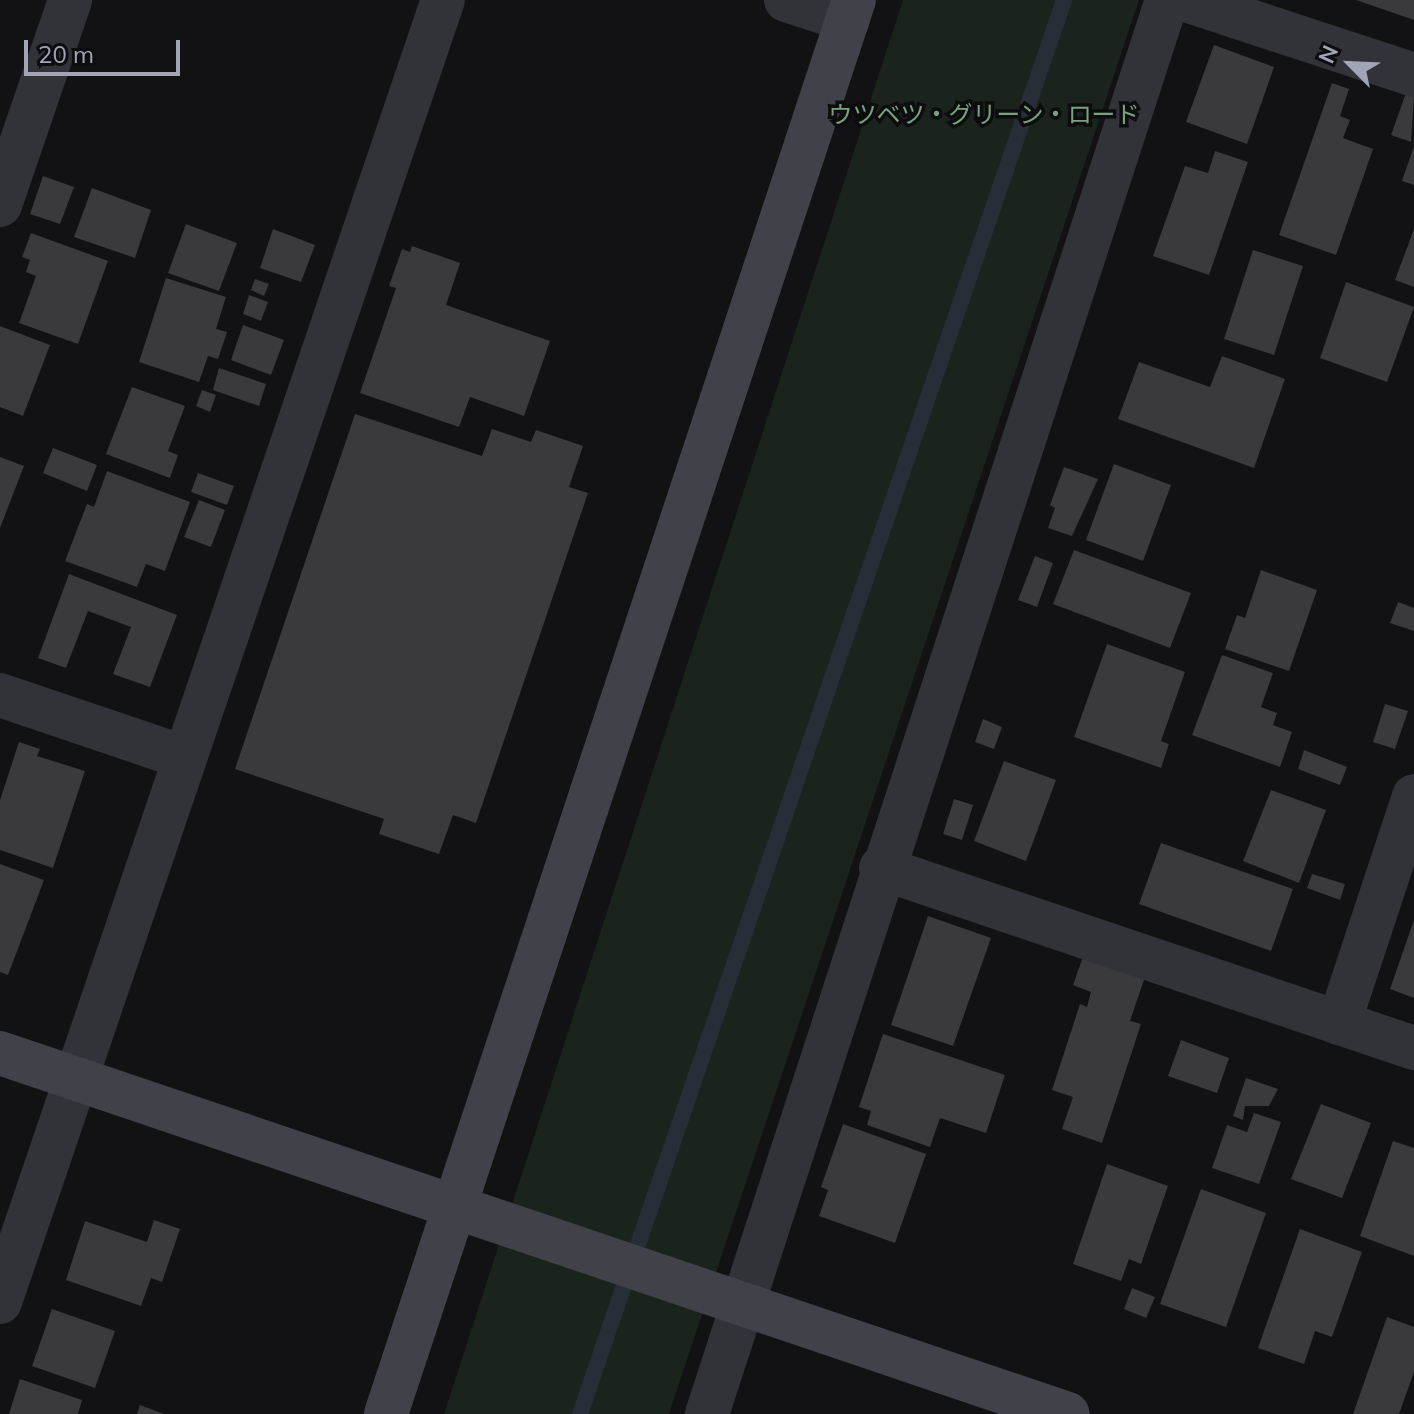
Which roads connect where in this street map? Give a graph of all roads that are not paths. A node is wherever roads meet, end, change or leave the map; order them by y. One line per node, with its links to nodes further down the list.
1 (70, 0): 8 (street)
2 (443, 0): 10 (street)
3 (786, 0): 6 (street)
4 (1167, 0): 12 (street)
5 (1186, 0): 7 (street)
6 (851, 10): 17 (street)
7 (1414, 75)
8 (0, 205)
9 (0, 695): 10 (street)
10 (183, 757): 16 (street)
11 (1414, 796): 13 (street)
12 (881, 868): 13 (street); 19 (street)
13 (1339, 1023): 14 (street)
14 (1414, 1048)
15 (0, 1053): 16 (street)
16 (73, 1077): 17 (street); 18 (street)
17 (454, 1206): 19 (street); 20 (street)
18 (0, 1302)
19 (739, 1307): 21 (street); 22 (street)
20 (386, 1414)
21 (707, 1414)
22 (1068, 1414)

